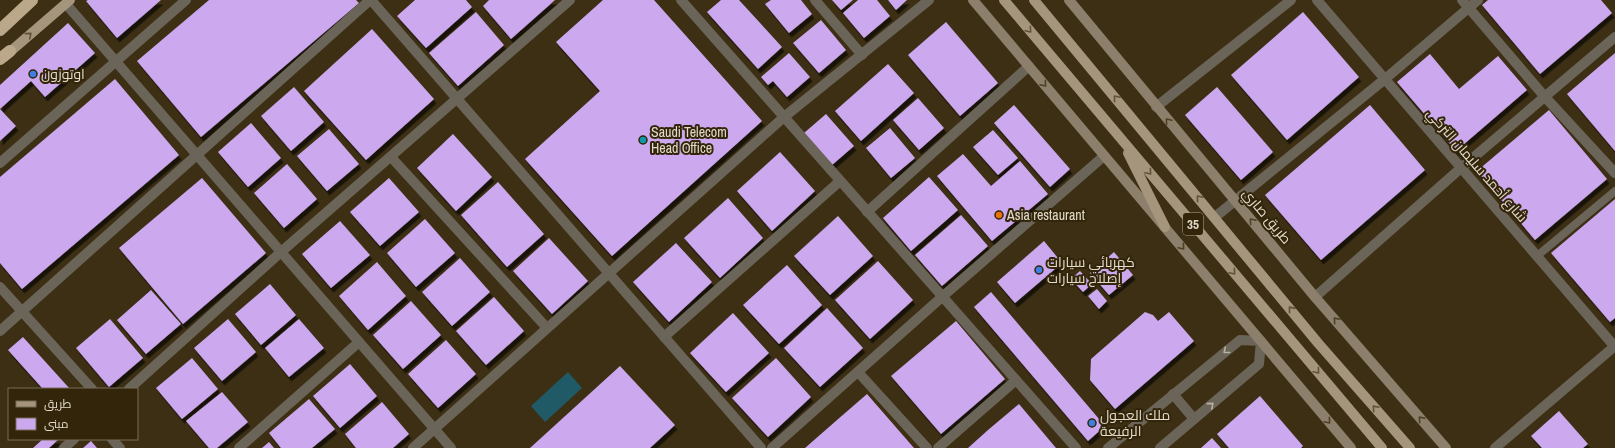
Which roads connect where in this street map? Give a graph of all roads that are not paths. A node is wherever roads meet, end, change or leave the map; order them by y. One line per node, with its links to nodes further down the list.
1 (32, 0): 17 (highway)
2 (186, 0): 22 (street)
3 (370, 0): 26 (street); 30 (street)
4 (570, 0): 26 (street)
5 (680, 0): 28 (street)
6 (815, 0): 20 (street)
7 (929, 0): 20 (street)
8 (974, 0): 23 (main road)
9 (1004, 0): 29 (main road, 35, one-way to 29)
10 (1034, 0): 40 (main road, 35, one-way to 10)
11 (1068, 0): 27 (main road, طريق صاري)
12 (1291, 0): 27 (street)
13 (1317, 0): 24 (street, شارع أحمد سليمان التركي)
14 (1478, 0): 16 (street)
15 (68, 2): 19 (main road, one-way to 15); 22 (street)
16 (1465, 4): 24 (street); 25 (street)
17 (0, 30)
18 (1615, 37): 25 (street)
19 (10, 52): 21 (highway)
20 (862, 55): 28 (street)
21 (0, 60)
22 (115, 62): 30 (street); 33 (street)
23 (1029, 66): 31 (main road, one-way to 31); 39 (street)
24 (1385, 79): 34 (street, شارع أحمد سليمان التركي); 38 (street)
25 (1545, 97): 34 (street); 35 (street)
26 (456, 99): 32 (street); 44 (street)
27 (1156, 107): 38 (main road, طريق صاري, one-way to 27)
28 (784, 117): 36 (street); 44 (street)
29 (1121, 138): 41 (main road); 77 (main road, 35, one-way to 77)
30 (196, 155): 42 (street); 48 (street)
31 (1104, 156): 41 (main road); 46 (street)
32 (391, 157): 42 (street); 49 (street)
33 (0, 163)
34 (1461, 168): 43 (street, شارع أحمد سليمان التركي); 47 (street)
35 (1615, 173)
36 (840, 181): 39 (street); 51 (street)
37 (1615, 191): 43 (lane)
38 (1235, 200): 40 (street); 47 (main road, طريق صاري, one-way to 38)
39 (867, 212): 46 (street)
40 (1215, 217): 78 (main road, 35, one-way to 40)
41 (1165, 227): 52 (main road, one-way to 52)
42 (281, 252): 53 (street); 58 (street)
43 (1537, 256): 54 (street, شارع أحمد سليمان التركي)
44 (608, 274): 49 (street); 51 (street)
45 (0, 286): 48 (street)
46 (942, 297): 55 (street); 56 (street)
47 (1315, 297): 79 (main road, طريق صاري, one-way to 47)
48 (22, 311): 50 (street); 57 (street)
49 (547, 328): 61 (street)
50 (0, 331)
51 (664, 337): 69 (street)
52 (1261, 341): 59 (street, one-way to 59); 60 (street, one-way to 52); 76 (main road, one-way to 76)
53 (359, 342): 61 (street); 66 (street)
54 (1615, 347): 80 (street)
55 (858, 372): 70 (street); 71 (street)
56 (1016, 380): 72 (street); 73 (street)
57 (91, 388)
58 (130, 388)
59 (1173, 394): 60 (street); 74 (street)
60 (1194, 419): 75 (street)
61 (434, 428): 67 (street); 68 (street)
62 (73, 440): 64 (street)
63 (113, 440): 65 (street)
64 (64, 448)
65 (120, 448)
66 (239, 448)
67 (413, 448)
68 (451, 448)
69 (761, 448)
70 (772, 448)
71 (927, 448)
72 (938, 448)
73 (1076, 448)
74 (1108, 448)
75 (1160, 448)
76 (1351, 448)
77 (1382, 448)
78 (1410, 448)
79 (1446, 448)
80 (1495, 448)

